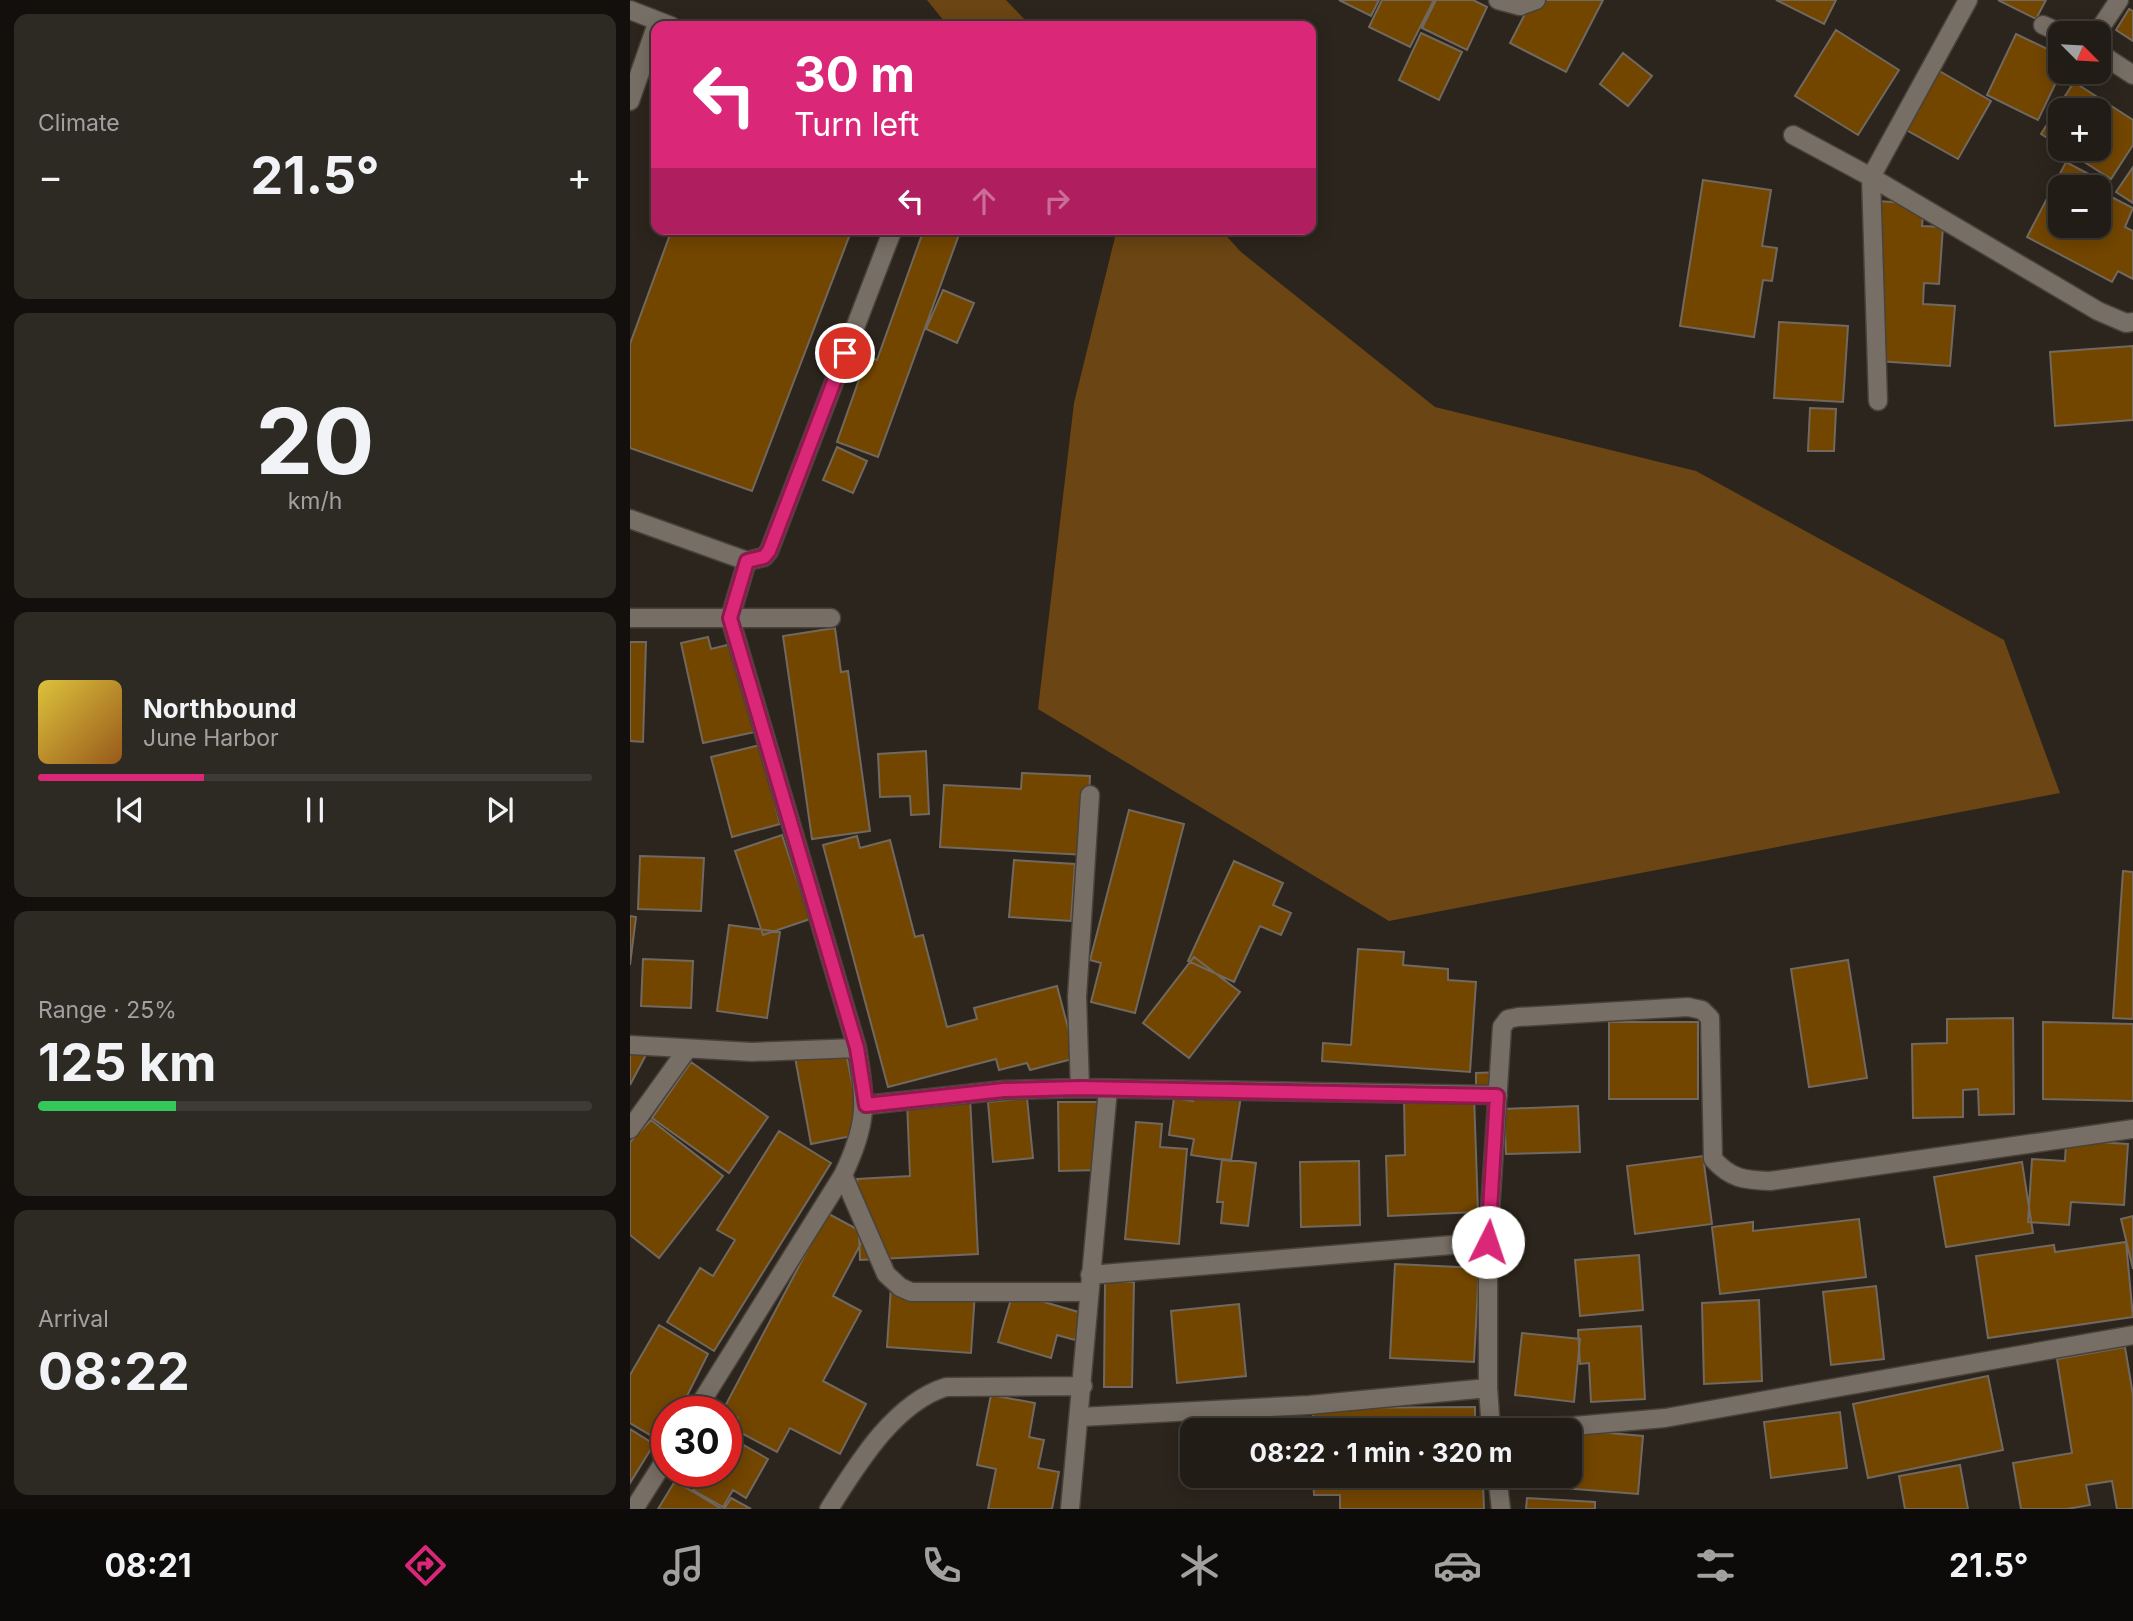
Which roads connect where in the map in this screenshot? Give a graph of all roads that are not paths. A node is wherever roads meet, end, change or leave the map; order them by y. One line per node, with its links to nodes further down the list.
1 (1499, 0): 2 (street)
2 (1536, 0)
3 (1968, 0): 15 (street)
4 (2119, 0): 7 (street)
5 (630, 10): 6 (street)
6 (657, 21)
7 (2105, 21)
8 (2043, 25): 9 (street)
9 (2048, 27)
10 (651, 53): 13 (street)
11 (2111, 60): 12 (street)
12 (2133, 75)
13 (630, 101)
14 (1793, 135): 15 (street)
15 (1871, 177): 17 (street); 18 (street)
16 (891, 235): 20 (street)
17 (2133, 322)
18 (1878, 401)
19 (630, 519): 20 (street)
20 (747, 561): 22 (street)
21 (630, 618): 22 (street)
22 (730, 618): 23 (street); 26 (street)
23 (831, 618)
24 (1090, 795): 28 (street)
25 (630, 1045): 27 (street)
26 (857, 1048): 27 (street); 31 (street)
27 (686, 1051): 32 (street)
28 (1080, 1088): 29 (street); 31 (street)
29 (1108, 1089): 30 (street); 36 (street)
30 (1497, 1096): 33 (street); 35 (street)
31 (866, 1105): 34 (street)
32 (630, 1129)
33 (2133, 1129)
34 (843, 1175): 36 (street); 40 (street)
35 (1488, 1242): 36 (street); 39 (street)
36 (1089, 1284): 38 (street)
37 (2133, 1335): 43 (street)
38 (1083, 1386): 41 (street); 47 (street)
39 (1488, 1388): 41 (street); 42 (street)
40 (705, 1396)
41 (1080, 1418): 48 (street)
42 (1490, 1418)
43 (1582, 1425)
44 (651, 1482): 46 (street)
45 (1499, 1488): 49 (street)
46 (634, 1509)
47 (829, 1509)
48 (1070, 1509)
49 (1501, 1509)

